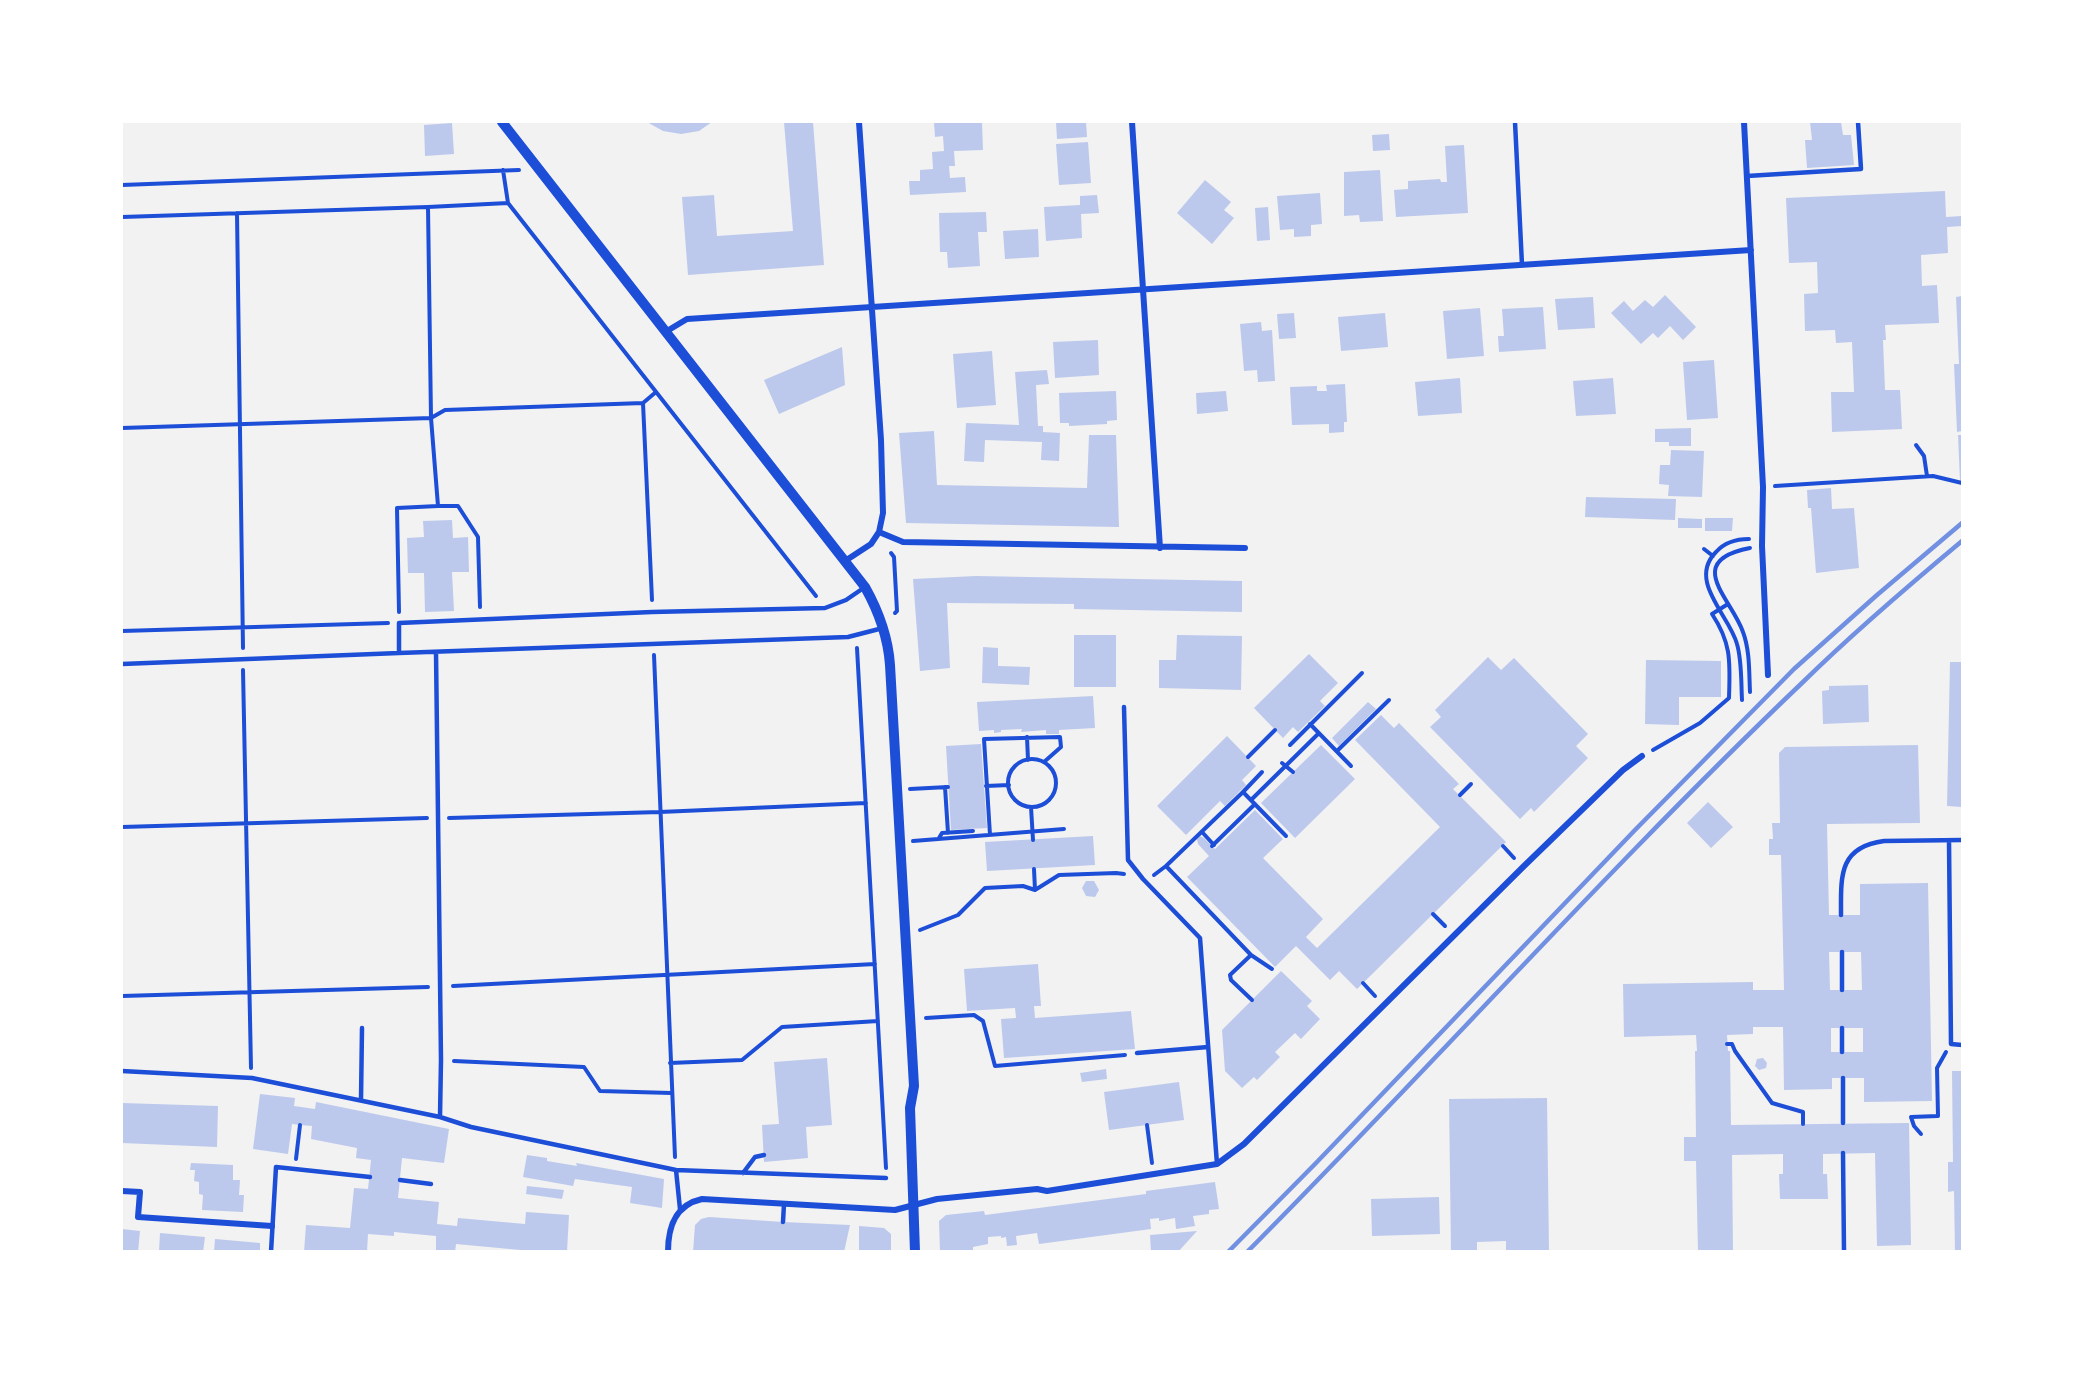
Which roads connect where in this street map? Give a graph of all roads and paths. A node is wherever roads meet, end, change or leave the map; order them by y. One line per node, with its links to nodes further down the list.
1 (502, 122): 17 (street)
2 (859, 122): 16 (street)
3 (1132, 122): 15 (street)
4 (1515, 122): 14 (lane)
5 (1744, 122): 7 (street)
6 (1858, 122): 7 (lane)
7 (1747, 176): 13 (street)
8 (122, 185): 9 (path)
9 (508, 203): 10 (path); 18 (path)
10 (428, 207): 11 (path); 20 (path)
11 (237, 213): 12 (path); 21 (path)
12 (122, 217)
13 (1751, 249): 14 (street); 26 (street)
14 (1522, 265): 15 (street)
15 (1144, 289): 16 (street); 30 (street)
16 (872, 306): 17 (street); 28 (street)
17 (667, 331): 35 (street)
18 (656, 392): 19 (path); 38 (path)
19 (643, 403): 20 (path); 40 (path)
20 (431, 418): 21 (path); 27 (path)
21 (238, 423): 22 (path); 43 (path)
22 (122, 428)
23 (1916, 445): 24 (path)
24 (1927, 476): 25 (path); 26 (path)
25 (1962, 483)
26 (1763, 487): 53 (street)
27 (438, 506): 41 (path); 42 (path)
28 (879, 532): 30 (street); 35 (street); 44 (path)
29 (1743, 539): 34 (path)
30 (1160, 548): 31 (street)
31 (1245, 548)
32 (1751, 548): 37 (path)
33 (1704, 549): 34 (path)
34 (1713, 555): 39 (path)
35 (845, 561): 36 (street)
36 (865, 587): 38 (lane); 44 (street)
37 (1728, 604): 39 (path); 54 (path)
38 (825, 608): 40 (lane)
39 (1719, 609): 56 (path); 64 (path)
40 (652, 612): 41 (lane)
41 (480, 621): 42 (lane)
42 (399, 623): 43 (path); 49 (lane)
43 (242, 627): 45 (path); 50 (path)
44 (884, 628): 46 (lane); 75 (street)
45 (122, 632)
46 (857, 636): 47 (lane); 79 (path)
47 (654, 643): 48 (lane); 81 (path)
48 (436, 652): 49 (lane); 82 (lane)
49 (399, 653): 50 (lane)
50 (243, 659): 51 (lane); 83 (path)
51 (122, 664)
52 (1362, 673): 58 (path)
53 (1768, 675)
54 (1750, 692)
55 (1389, 700): 63 (path)
56 (1742, 700)
57 (1125, 707): 98 (lane)
58 (1311, 724): 60 (path); 62 (path)
59 (1275, 730): 65 (path)
60 (1319, 733): 63 (path); 78 (path)
61 (1027, 737): 66 (path); 67 (path); 74 (path)
62 (1290, 745)
63 (1337, 751): 69 (path)
64 (1642, 756): 137 (street)
65 (1248, 758)
66 (1028, 760): 67 (path); 73 (path)
67 (1044, 762): 80 (path)
68 (1282, 762): 71 (path)
69 (1351, 766)
70 (1262, 772): 76 (path)
71 (1293, 772)
72 (1471, 784): 77 (path)
73 (1009, 785): 74 (path); 80 (path)
74 (986, 786): 90 (path)
75 (897, 790): 89 (path); 95 (street)
76 (1243, 792): 78 (path); 88 (path)
77 (1460, 795)
78 (1252, 802): 88 (path); 91 (path)
79 (866, 803): 81 (path); 104 (path)
80 (1030, 807): 86 (path)
81 (660, 812): 82 (path); 106 (path)
82 (439, 818): 83 (path); 107 (lane)
83 (246, 823): 84 (path); 109 (path)
84 (122, 827)
85 (1064, 829): 86 (path)
86 (1032, 830): 90 (path); 93 (path)
87 (973, 831): 89 (path)
88 (1202, 832): 103 (path)
89 (948, 833): 92 (path)
90 (990, 835): 92 (path)
91 (1286, 836)
92 (939, 839): 95 (path)
93 (1033, 840)
94 (1962, 840): 96 (lane)
95 (900, 841): 101 (street)
96 (1949, 841): 100 (lane); 117 (lane)
97 (1034, 868): 99 (path)
98 (1143, 879): 99 (path); 119 (lane)
99 (1035, 890): 101 (path)
100 (1841, 915)
101 (905, 934): 112 (street)
102 (1842, 952): 108 (lane)
103 (1251, 955): 105 (path); 111 (path)
104 (875, 964): 106 (path); 113 (path)
105 (1272, 969)
106 (667, 975): 107 (path); 123 (path)
107 (440, 987): 109 (path); 122 (lane)
108 (1842, 990)
109 (250, 992): 110 (path); 125 (path)
110 (122, 996)
111 (1252, 1000)
112 (910, 1020): 121 (path); 148 (street)
113 (878, 1021): 123 (path); 143 (path)
114 (362, 1028): 128 (lane)
115 (1842, 1028): 120 (lane)
116 (1727, 1044): 130 (path)
117 (1951, 1044): 118 (lane); 134 (path)
118 (1962, 1045)
119 (1208, 1047): 121 (lane); 137 (lane)
120 (1842, 1052)
121 (1137, 1053)
122 (441, 1060): 127 (path); 129 (lane)
123 (670, 1063): 127 (path)
124 (122, 1071): 125 (lane)
125 (252, 1078): 128 (lane)
126 (1843, 1078): 131 (lane)
127 (671, 1093): 139 (path)
128 (361, 1100): 129 (lane)
129 (440, 1117): 139 (lane)
130 (1803, 1124)
131 (1843, 1124)
132 (300, 1125): 138 (path)
133 (1147, 1125): 141 (path)
134 (1921, 1134)
135 (1844, 1153): 155 (lane)
136 (764, 1155): 140 (lane)
137 (1217, 1164): 141 (street)
138 (295, 1169): 142 (lane); 151 (lane)
139 (676, 1170): 140 (lane); 149 (lane)
140 (743, 1173): 143 (lane)
141 (1153, 1173): 148 (street)
142 (369, 1177)
143 (886, 1178)
144 (399, 1180): 145 (lane)
145 (431, 1184)
146 (122, 1191): 151 (street)
147 (784, 1204): 148 (street); 149 (street); 150 (lane)
148 (915, 1204): 154 (street)
149 (680, 1209): 153 (street)
150 (783, 1222)
151 (272, 1226): 152 (lane)
152 (271, 1251)
153 (668, 1251)
154 (915, 1251)
155 (1844, 1251)

